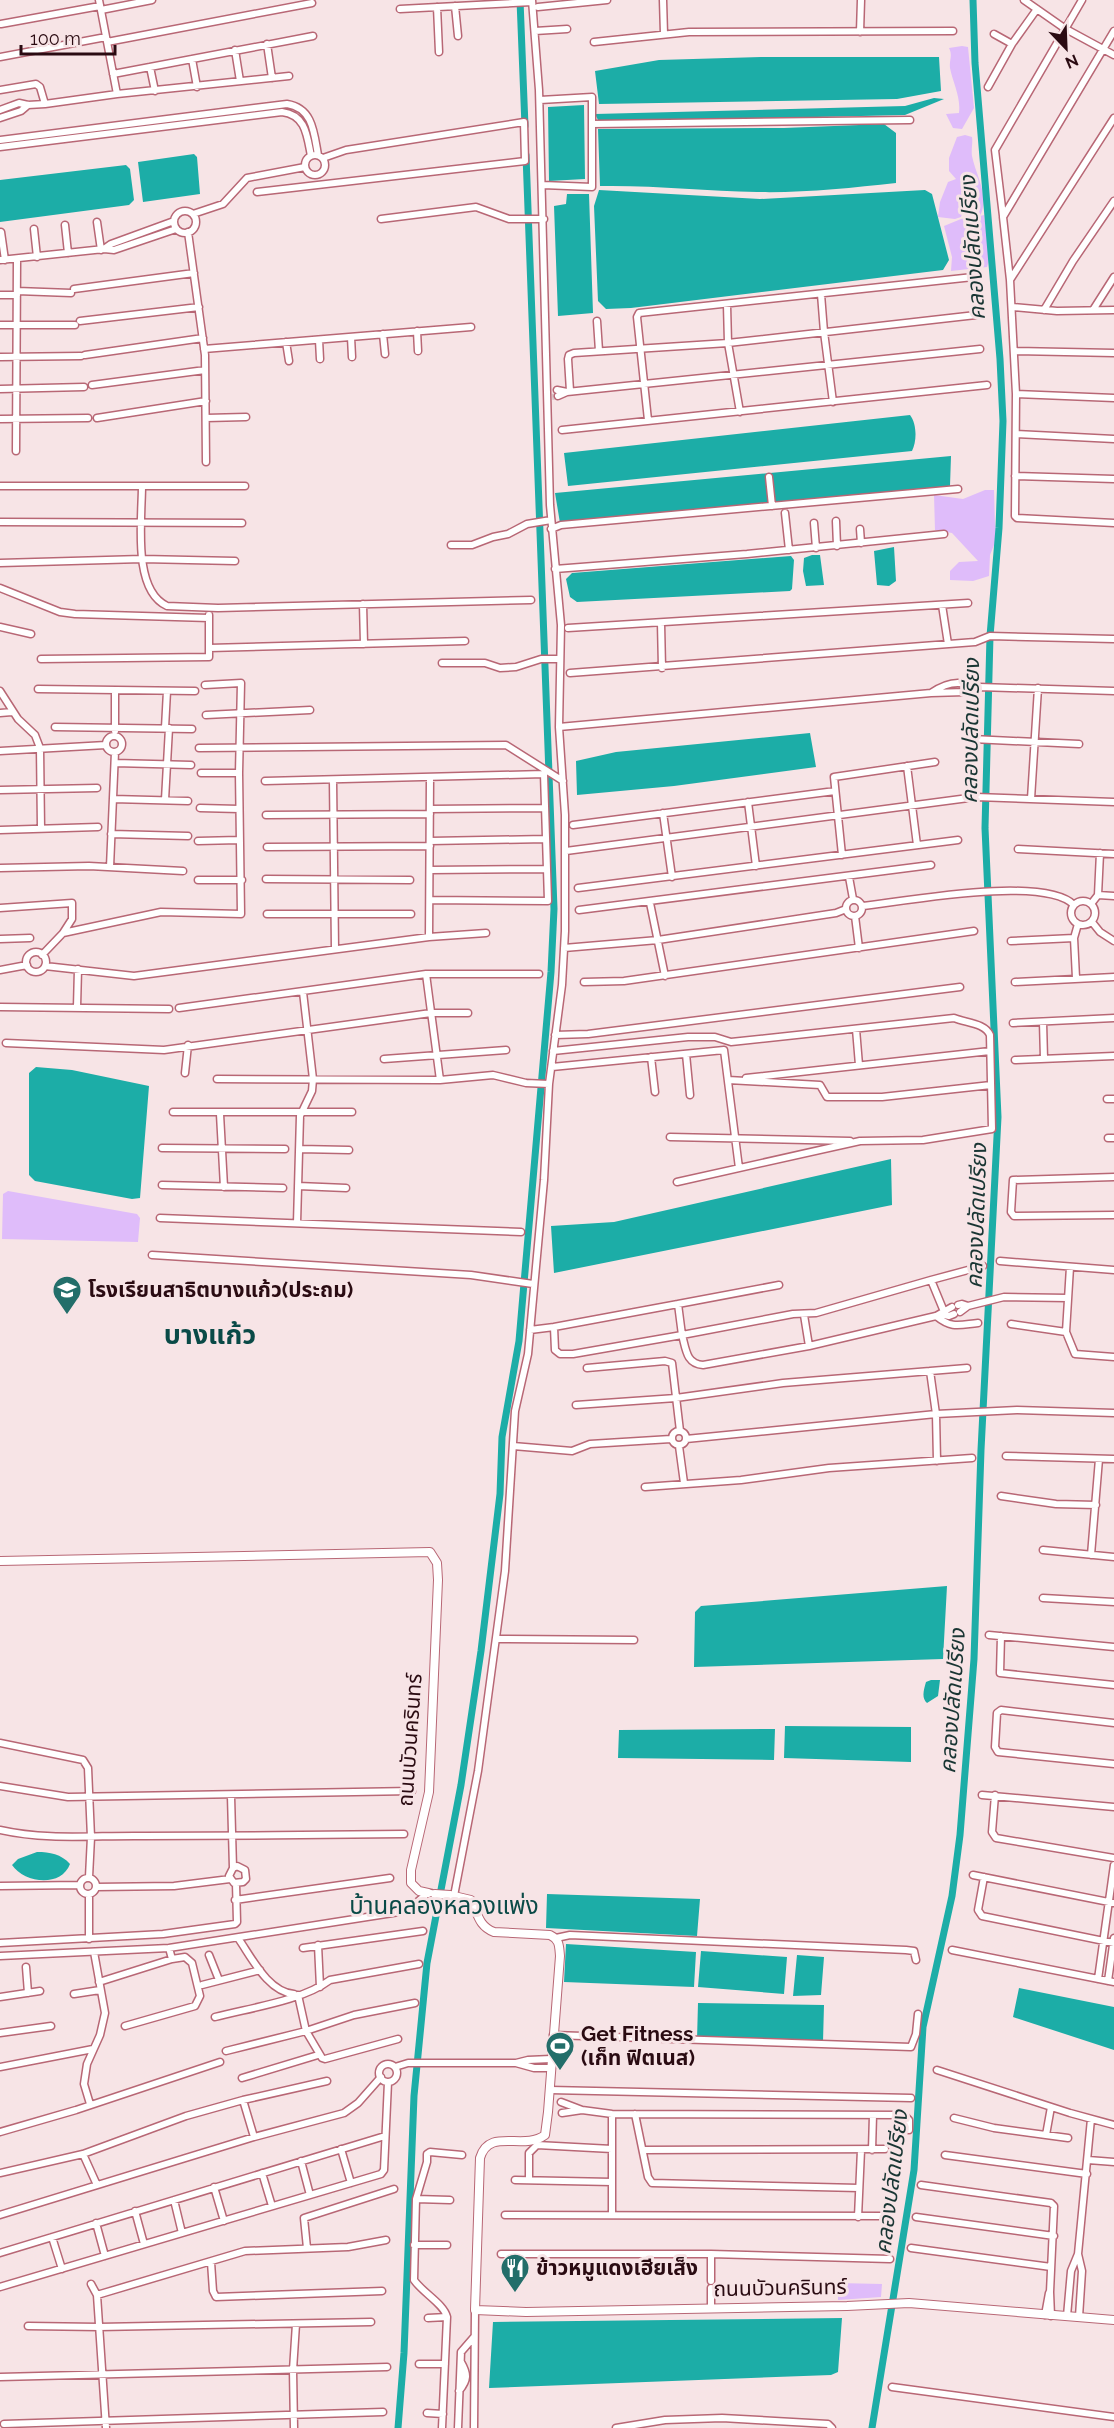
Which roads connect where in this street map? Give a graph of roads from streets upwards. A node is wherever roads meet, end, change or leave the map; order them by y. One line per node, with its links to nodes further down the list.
1 (152, 0): 9 (street)
2 (607, 0): 8 (street)
3 (663, 0): 22 (street)
4 (861, 0): 20 (street)
5 (1024, 0): 13 (street)
6 (1082, 0): 15 (street)
7 (312, 3): 25 (street)
8 (534, 3): 10 (street); 19 (street)
9 (100, 5): 14 (street); 25 (street)
10 (455, 6): 11 (street); 24 (street)
11 (437, 7): 12 (street); 31 (street)
12 (400, 9)
13 (1037, 9): 15 (street); 28 (street)
14 (1, 24)
15 (1064, 28): 29 (street); 67 (street)
16 (567, 29): 19 (street)
17 (952, 31): 20 (street)
18 (1114, 31): 29 (street)
19 (535, 32): 45 (street)
20 (860, 32): 22 (street)
21 (994, 33): 28 (street)
22 (664, 34): 26 (street)
23 (313, 36): 27 (street)
24 (458, 36)
25 (106, 40): 33 (street); 36 (street)
26 (594, 42)
27 (267, 44): 30 (street); 38 (street)
28 (1012, 44): 41 (street)
29 (1103, 49): 32 (street); 67 (street)
30 (235, 50): 34 (street); 39 (street)
31 (439, 52)
32 (1114, 55)
33 (0, 57)
34 (192, 59): 35 (street); 40 (street)
35 (150, 67): 36 (street); 43 (street)
36 (113, 74): 44 (street)
37 (289, 76): 38 (street)
38 (272, 78): 39 (street)
39 (240, 81): 40 (street)
40 (197, 87): 43 (street)
41 (988, 87)
42 (0, 90): 46 (street)
43 (155, 91): 44 (street)
44 (117, 93): 46 (street)
45 (540, 100): 56 (street); 63 (street)
46 (45, 104): 47 (street)
47 (28, 105): 49 (street); 52 (street)
48 (276, 105): 50 (street); 51 (street); 61 (street)
49 (0, 110)
50 (277, 112): 55 (street); 61 (street)
51 (208, 113): 55 (street); 57 (street)
52 (0, 118)
53 (1114, 118): 86 (street)
54 (910, 120): 56 (street)
55 (208, 121): 57 (street)
56 (592, 124): 63 (street)
57 (127, 128): 58 (street)
58 (47, 137): 59 (street); 60 (street)
59 (0, 140)
60 (0, 147)
61 (317, 156): 62 (street); 62 (street); 64 (street)
62 (305, 167): 66 (street)
63 (543, 185): 69 (street)
64 (257, 192)
65 (1114, 201): 93 (street)
66 (193, 213): 70 (street); 76 (street)
67 (1003, 217): 86 (street)
68 (381, 219): 69 (street)
69 (542, 219): 132 (street)
70 (174, 220): 74 (street); 77 (street)
71 (97, 222): 78 (street)
72 (65, 225): 79 (street)
73 (34, 228): 80 (street)
74 (176, 229): 76 (street); 77 (street)
75 (1, 232): 81 (street)
76 (188, 232): 83 (street)
77 (146, 235): 78 (street)
78 (102, 249): 79 (street)
79 (68, 253): 80 (street)
80 (37, 257): 82 (street)
81 (2, 260): 82 (street)
82 (17, 260): 87 (street)
83 (194, 273): 87 (street); 91 (street)
84 (1114, 277): 94 (street)
85 (973, 278): 88 (street)
86 (1010, 280): 92 (street)
87 (17, 293): 89 (street); 99 (street)
88 (821, 294): 90 (street); 102 (street)
89 (0, 295)
90 (727, 305): 108 (street); 109 (street)
91 (199, 307): 99 (street); 105 (street)
92 (1012, 307): 93 (street); 114 (street)
93 (1044, 310): 94 (street)
94 (1093, 310): 95 (street)
95 (1114, 310)
96 (976, 315): 102 (street)
97 (597, 321): 113 (street)
98 (0, 325): 99 (street)
99 (17, 325): 118 (street)
100 (471, 327): 101 (street)
101 (417, 331): 103 (street); 112 (street)
102 (824, 332): 108 (street); 122 (street)
103 (383, 334): 104 (street); 116 (street)
104 (351, 337): 106 (street); 119 (street)
105 (203, 338): 110 (street); 118 (street)
106 (319, 339): 107 (street); 120 (street)
107 (286, 342): 110 (street); 121 (street)
108 (728, 343): 109 (street); 124 (street)
109 (640, 347): 113 (street); 125 (street)
110 (204, 349): 123 (street)
111 (980, 349): 122 (street)
112 (418, 351)
113 (599, 351): 131 (street)
114 (1015, 351): 115 (street); 133 (street)
115 (1114, 353)
116 (385, 354)
117 (0, 357): 118 (street)
118 (17, 357): 129 (street)
119 (352, 357)
120 (320, 359)
121 (289, 361)
122 (828, 366): 124 (street); 136 (street)
123 (205, 370): 126 (street); 135 (street)
124 (734, 376): 125 (street); 137 (street)
125 (643, 384): 131 (street); 144 (street)
126 (92, 385)
127 (987, 385): 136 (street)
128 (84, 387): 129 (street)
129 (16, 388): 130 (street); 143 (street)
130 (0, 389)
131 (569, 392): 132 (street)
132 (552, 393): 159 (street)
133 (1016, 394): 134 (street); 146 (street)
134 (1114, 398)
135 (206, 401): 140 (street); 141 (street)
136 (833, 402): 137 (street)
137 (740, 412): 144 (street)
138 (246, 417): 141 (street)
139 (88, 418): 143 (street)
140 (97, 418)
141 (206, 418): 149 (street)
142 (0, 419): 143 (street)
143 (16, 419): 148 (street)
144 (648, 420): 145 (street)
145 (562, 430)
146 (1016, 434): 147 (street); 150 (street)
147 (1114, 439)
148 (16, 451)
149 (206, 462)
150 (1015, 476): 152 (street); 164 (street)
151 (769, 477): 157 (street)
152 (1114, 479)
153 (0, 486): 154 (street)
154 (142, 486): 155 (street); 162 (street)
155 (245, 486)
156 (958, 489): 157 (street)
157 (772, 506): 166 (street)
158 (784, 513): 173 (street)
159 (544, 521): 166 (street); 170 (street)
160 (836, 521): 171 (street)
161 (0, 522): 162 (street)
162 (142, 523): 165 (street); 174 (street)
163 (814, 523): 172 (street)
164 (1114, 523)
165 (242, 524)
166 (551, 529): 177 (street)
167 (860, 529): 169 (street)
168 (944, 534): 169 (street)
169 (861, 543): 171 (street)
170 (452, 545)
171 (837, 546): 172 (street)
172 (816, 548): 173 (street)
173 (789, 550): 177 (street)
174 (142, 559): 175 (street); 176 (street); 183 (street)
175 (235, 561)
176 (0, 562)
177 (555, 569): 194 (street)
178 (0, 588): 184 (street)
179 (531, 600): 181 (street)
180 (968, 603): 182 (street)
181 (363, 604): 183 (street); 191 (street)
182 (942, 605): 185 (street); 192 (street)
183 (209, 608): 184 (street)
184 (209, 618): 193 (street)
185 (661, 623): 187 (street); 197 (street)
186 (0, 627): 188 (street)
187 (568, 628)
188 (31, 634)
189 (1114, 639): 192 (street)
190 (465, 641): 191 (street)
191 (364, 644): 193 (street)
192 (948, 644): 197 (street)
193 (209, 648): 195 (street)
194 (553, 658): 196 (street); 212 (street)
195 (41, 659)
196 (442, 663)
197 (662, 668): 198 (street)
198 (570, 673)
199 (205, 685): 210 (street)
200 (1038, 688): 206 (street); 212 (street); 218 (street)
201 (38, 689): 202 (street)
202 (114, 690): 204 (street); 216 (street)
203 (0, 691): 209 (street)
204 (167, 691): 205 (street); 214 (street)
205 (195, 691)
206 (1114, 691)
207 (310, 710): 210 (street)
208 (0, 712): 209 (street)
209 (12, 712): 221 (street)
210 (240, 713): 211 (street); 223 (street)
211 (206, 715)
212 (559, 727): 236 (street)
213 (55, 728): 216 (street)
214 (167, 728): 215 (street); 216 (street); 229 (street)
215 (192, 729)
216 (115, 732): 220 (street); 225 (street)
217 (972, 739): 218 (street)
218 (1035, 742): 219 (street); 242 (street)
219 (1079, 744)
220 (106, 745): 221 (street); 225 (street)
221 (40, 748): 224 (street); 238 (street)
222 (199, 748): 223 (street)
223 (239, 748): 232 (street); 236 (street)
224 (0, 751)
225 (115, 752): 227 (street)
226 (935, 762): 230 (street)
227 (115, 763): 229 (street); 241 (street)
228 (191, 765): 229 (street)
229 (166, 766): 243 (street)
230 (907, 766): 240 (street); 247 (street)
231 (201, 773): 232 (street)
232 (239, 773): 250 (street)
233 (430, 778): 234 (street); 249 (street); 251 (street)
234 (333, 780): 235 (street); 253 (street)
235 (265, 781)
236 (563, 781): 273 (street)
237 (97, 788): 238 (street)
238 (40, 789): 239 (street); 259 (street)
239 (0, 790)
240 (835, 791): 245 (street); 255 (street)
241 (113, 799): 243 (street); 261 (street)
242 (1031, 799): 246 (street); 247 (street)
243 (165, 800): 244 (street)
244 (188, 801)
245 (748, 802): 252 (street); 257 (street)
246 (1114, 802)
247 (912, 805): 255 (street); 269 (street)
248 (200, 808): 250 (street)
249 (545, 808): 251 (street); 264 (street)
250 (239, 809): 265 (street)
251 (430, 811): 253 (street); 268 (street)
252 (663, 813): 256 (street); 263 (street)
253 (333, 814): 254 (street); 271 (street)
254 (266, 815)
255 (838, 815): 257 (street); 276 (street)
256 (573, 825)
257 (752, 826): 263 (street); 278 (street)
258 (98, 827): 259 (street)
259 (40, 828): 260 (street)
260 (0, 830)
261 (111, 834): 262 (street); 279 (street)
262 (188, 836)
263 (667, 838): 273 (street); 284 (street)
264 (546, 839): 268 (street); 281 (street)
265 (239, 840): 267 (street); 290 (street)
266 (958, 840): 269 (street)
267 (198, 841)
268 (430, 843): 271 (street); 282 (street)
269 (917, 845): 276 (street)
270 (267, 847): 271 (street)
271 (334, 847): 287 (street)
272 (1018, 849): 274 (street)
273 (566, 851): 319 (street)
274 (1100, 853): 275 (street); 292 (street)
275 (1114, 854)
276 (842, 855): 278 (street)
277 (931, 865): 285 (street)
278 (756, 866): 284 (street)
279 (110, 867): 280 (street); 283 (street)
280 (0, 868)
281 (547, 869): 282 (street); 295 (street)
282 (430, 870): 295 (street)
283 (183, 871)
284 (672, 877): 291 (street)
285 (849, 877): 294 (street); 296 (street)
286 (266, 879): 287 (street)
287 (334, 879): 288 (street); 304 (street)
288 (410, 879)
289 (198, 880): 290 (street)
290 (242, 880): 310 (street)
291 (578, 888)
292 (1098, 895): 293 (street); 297 (street)
293 (1114, 896)
294 (853, 899): 299 (street); 301 (street)
295 (430, 900): 312 (street)
296 (650, 903): 302 (street); 316 (street)
297 (1091, 904): 298 (street); 307 (street)
298 (1074, 905): 299 (street); 308 (street)
299 (863, 906): 306 (street)
300 (0, 908): 310 (street)
301 (846, 909): 306 (street); 316 (street)
302 (579, 910)
303 (267, 914): 304 (street)
304 (335, 914): 305 (street); 321 (street)
305 (411, 914)
306 (855, 916): 320 (street)
307 (1092, 922): 308 (street); 318 (street)
308 (1078, 924): 314 (street)
309 (974, 931): 320 (street)
310 (63, 933): 322 (street)
311 (486, 933): 312 (street)
312 (429, 937): 321 (street)
313 (30, 938): 315 (street)
314 (1074, 938): 317 (street); 331 (street)
315 (0, 939)
316 (658, 940): 319 (street); 329 (street)
317 (1011, 941)
318 (1114, 941)
319 (564, 948): 347 (street)
320 (859, 948): 329 (street)
321 (335, 950): 325 (street)
322 (42, 955): 323 (street); 324 (street)
323 (27, 965): 324 (street); 326 (street)
324 (45, 966): 325 (street)
325 (78, 969): 337 (street)
326 (0, 970)
327 (426, 974): 328 (street); 335 (street); 340 (street)
328 (539, 974)
329 (665, 976): 332 (street)
330 (1114, 976): 331 (street)
331 (1076, 978): 333 (street)
332 (584, 982)
333 (1015, 982)
334 (960, 987): 347 (street)
335 (303, 992): 338 (street); 345 (street)
336 (0, 1007): 337 (street)
337 (76, 1007): 339 (street)
338 (179, 1008)
339 (169, 1009)
340 (431, 1013): 341 (street); 345 (street); 353 (street)
341 (468, 1013)
342 (1114, 1018): 343 (street)
343 (1043, 1022): 344 (street); 358 (street)
344 (1013, 1023)
345 (308, 1029): 349 (street); 364 (street)
346 (856, 1029): 351 (street); 352 (street); 360 (street)
347 (555, 1035): 351 (street)
348 (6, 1043): 349 (street)
349 (188, 1045): 362 (street)
350 (506, 1050): 353 (street)
351 (553, 1051): 361 (street)
352 (990, 1051): 360 (street); 368 (street)
353 (436, 1054): 357 (street); 365 (street)
354 (686, 1054): 356 (street); 366 (street); 370 (street)
355 (1114, 1056): 358 (street)
356 (651, 1057): 361 (street); 369 (street)
357 (384, 1059)
358 (1044, 1059): 359 (street)
359 (1015, 1060)
360 (859, 1065): 366 (street)
361 (552, 1067): 367 (street)
362 (185, 1073)
363 (217, 1079): 364 (street)
364 (313, 1079): 365 (street); 373 (street)
365 (440, 1080): 367 (street)
366 (728, 1080): 368 (street); 376 (street)
367 (546, 1084): 401 (street)
368 (991, 1085): 377 (street)
369 (655, 1092)
370 (690, 1095)
371 (173, 1112): 374 (street)
372 (352, 1112): 373 (street)
373 (302, 1113): 374 (street); 381 (street)
374 (220, 1114): 379 (street)
375 (670, 1137): 376 (street)
376 (735, 1137): 377 (street); 383 (street)
377 (860, 1141): 383 (street)
378 (162, 1148): 379 (street)
379 (222, 1149): 380 (street); 388 (street)
380 (285, 1149)
381 (299, 1149): 382 (street); 387 (street)
382 (349, 1150)
383 (739, 1168): 385 (street)
384 (1114, 1177): 391 (street)
385 (677, 1182)
386 (162, 1185): 388 (street)
387 (298, 1186): 390 (street); 393 (street)
388 (225, 1187): 389 (street)
389 (283, 1188)
390 (346, 1188)
391 (1114, 1215)
392 (160, 1218): 393 (street)
393 (297, 1223): 394 (street)
394 (521, 1232)
395 (152, 1255): 401 (street)
396 (1000, 1262): 398 (street)
397 (983, 1266): 400 (street)
398 (1070, 1267): 399 (street); 403 (street)
399 (1114, 1270)
400 (931, 1280): 405 (street); 406 (street)
401 (533, 1284): 410 (street)
402 (779, 1284): 404 (street)
403 (1068, 1298): 405 (street); 411 (street)
404 (678, 1304): 409 (street); 412 (street)
405 (941, 1314): 407 (street); 413 (street)
406 (804, 1315): 412 (street); 413 (street)
407 (978, 1323)
408 (1011, 1324): 411 (street)
409 (554, 1327): 410 (street); 412 (street)
410 (530, 1330): 425 (street)
411 (1066, 1332): 414 (street)
412 (682, 1335): 413 (street)
413 (809, 1346)
414 (1114, 1357)
415 (587, 1368): 418 (street)
416 (967, 1368): 417 (street)
417 (930, 1371): 418 (street); 421 (street)
418 (676, 1398): 419 (street); 422 (street)
419 (576, 1405)
420 (1114, 1413): 421 (street)
421 (936, 1414): 424 (street); 431 (street)
422 (680, 1431): 423 (street); 424 (street)
423 (671, 1439): 425 (street); 426 (street)
424 (686, 1439): 426 (street)
425 (513, 1446): 444 (street)
426 (680, 1446): 432 (street)
427 (1006, 1456): 429 (street)
428 (972, 1458): 431 (street)
429 (1100, 1459): 430 (street); 435 (street)
430 (1114, 1459)
431 (937, 1461): 432 (street)
432 (684, 1483): 433 (street)
433 (645, 1486)
434 (1001, 1496): 435 (street)
435 (1096, 1505): 437 (street)
436 (1043, 1550): 437 (street)
437 (1091, 1555): 438 (street)
438 (1114, 1557)
439 (0, 1561): 474 (street, ถนนบัวนครินทร์)
440 (1043, 1598): 441 (street)
441 (1114, 1602)
442 (989, 1635): 443 (street)
443 (1001, 1636): 446 (street); 447 (street)
444 (496, 1639): 445 (street); 475 (street)
445 (634, 1640)
446 (1114, 1647)
447 (1114, 1684)
448 (1114, 1723): 450 (street)
449 (0, 1743): 456 (street)
450 (1114, 1764)
451 (0, 1786): 456 (street)
452 (412, 1791): 455 (street)
453 (981, 1795): 454 (street)
454 (995, 1795): 457 (street); 462 (street)
455 (231, 1796): 456 (street); 460 (street)
456 (89, 1797): 461 (street)
457 (1114, 1807)
458 (0, 1830): 461 (street)
459 (404, 1834): 460 (street)
460 (231, 1836): 461 (street); 464 (street)
461 (90, 1837): 466 (street)
462 (1114, 1858)
463 (1114, 1865): 477 (street)
464 (233, 1868): 469 (street); 469 (street)
465 (973, 1875): 467 (street)
466 (89, 1877): 470 (street); 472 (street)
467 (984, 1877): 477 (street); 482 (street)
468 (390, 1878): 476 (street)
469 (233, 1881): 472 (street); 476 (street)
470 (80, 1886): 471 (street); 473 (street)
471 (0, 1887)
472 (96, 1887): 473 (street)
473 (89, 1894): 481 (street)
474 (432, 1894): 475 (street); 479 (street)
475 (452, 1896): 480 (street)
476 (235, 1900): 481 (street)
477 (1111, 1903): 482 (street)
478 (423, 1931): 485 (street)
479 (238, 1938): 487 (street); 496 (street)
480 (556, 1938): 493 (street); 516 (street)
481 (89, 1939): 484 (street)
482 (1104, 1941): 483 (street); 497 (street)
483 (1114, 1941): 500 (street)
484 (0, 1943)
485 (318, 1946): 486 (street); 502 (street)
486 (303, 1947)
487 (169, 1948): 489 (street); 492 (street)
488 (952, 1950): 497 (street)
489 (94, 1952): 491 (street); 499 (street)
490 (209, 1955): 498 (street)
491 (0, 1956)
492 (172, 1959): 499 (street); 513 (street)
493 (916, 1960)
494 (419, 1964): 502 (street)
495 (26, 1967): 505 (street)
496 (260, 1970): 498 (street); 507 (street)
497 (1098, 1979): 500 (street)
498 (219, 1980): 501 (street)
499 (99, 1982): 503 (street)
500 (1111, 1982)
501 (202, 1985)
502 (320, 1987): 507 (street)
503 (100, 1990): 506 (street); 518 (street)
504 (39, 1991): 505 (street)
505 (28, 1993): 508 (street)
506 (74, 1994)
507 (298, 1995): 511 (street); 514 (street)
508 (0, 1996)
509 (415, 2003): 514 (street)
510 (918, 2014): 516 (street)
511 (215, 2017)
512 (51, 2026): 515 (street)
513 (125, 2026)
514 (306, 2031): 519 (street); 520 (street)
515 (0, 2033)
516 (553, 2035): 522 (street)
517 (398, 2039): 520 (street)
518 (93, 2049): 523 (street); 534 (street)
519 (226, 2051)
520 (318, 2055): 527 (street)
521 (220, 2062): 534 (street)
522 (551, 2064): 524 (street); 530 (street)
523 (0, 2067)
524 (395, 2067): 526 (street); 529 (street)
525 (937, 2070): 535 (street)
526 (381, 2077): 529 (street); 548 (street)
527 (242, 2078)
528 (327, 2081): 532 (street)
529 (388, 2082): 547 (street)
530 (550, 2090): 531 (street); 533 (street)
531 (911, 2098)
532 (243, 2100): 548 (street); 556 (street)
533 (556, 2102): 536 (street); 537 (street)
534 (90, 2104): 545 (street)
535 (1051, 2107): 542 (street); 546 (street)
536 (582, 2110): 537 (street); 538 (street)
537 (555, 2112): 613 (street)
538 (612, 2114): 539 (street); 551 (street)
539 (635, 2114): 540 (street); 553 (street)
540 (873, 2115): 544 (street); 555 (street)
541 (954, 2118): 546 (street)
542 (1091, 2119): 543 (street); 559 (street)
543 (1114, 2125)
544 (909, 2130)
545 (0, 2132)
546 (1046, 2135): 549 (street)
547 (386, 2136): 550 (street); 568 (street)
548 (254, 2137): 569 (street)
549 (1068, 2138)
550 (340, 2149): 560 (street); 568 (street)
551 (612, 2149): 566 (street); 567 (street)
552 (885, 2149): 555 (street)
553 (643, 2150): 554 (street); 572 (street)
554 (861, 2150): 555 (street); 572 (street)
555 (872, 2150)
556 (83, 2154): 562 (street); 569 (street)
557 (462, 2155): 575 (street)
558 (945, 2155): 564 (street)
559 (1088, 2160): 561 (street); 564 (street)
560 (301, 2161): 563 (street); 574 (street)
561 (1114, 2162)
562 (0, 2173)
563 (262, 2173): 571 (street); 578 (street)
564 (1087, 2174): 600 (street)
565 (515, 2180): 566 (street)
566 (529, 2180): 567 (street)
567 (612, 2182): 582 (street)
568 (351, 2183): 574 (street)
569 (97, 2185): 580 (street)
570 (921, 2185): 589 (street)
571 (214, 2187): 576 (street); 586 (street)
572 (859, 2188): 584 (street)
573 (394, 2189): 595 (street)
574 (310, 2195): 578 (street)
575 (416, 2199): 577 (street); 593 (street)
576 (174, 2200): 579 (street); 588 (street)
577 (450, 2200)
578 (272, 2206): 586 (street)
579 (135, 2211): 587 (street); 592 (street)
580 (0, 2215)
581 (505, 2215): 582 (street)
582 (612, 2215): 584 (street)
583 (888, 2216): 584 (street)
584 (858, 2217)
585 (916, 2217): 589 (street)
586 (224, 2220): 588 (street)
587 (96, 2223): 590 (street); 601 (street)
588 (182, 2233): 592 (street)
589 (1054, 2236): 604 (street)
590 (52, 2237): 597 (street); 605 (street)
591 (386, 2240): 595 (street)
592 (144, 2244): 601 (street)
593 (414, 2245): 594 (street); 616 (street)
594 (447, 2245)
595 (307, 2248): 603 (street)
596 (911, 2248): 604 (street)
597 (0, 2253)
598 (501, 2254): 599 (street)
599 (711, 2254): 602 (street); 606 (street)
600 (1078, 2254): 615 (street); 617 (street)
601 (105, 2256): 605 (street)
602 (890, 2259)
603 (211, 2262): 610 (street); 611 (street)
604 (1052, 2267): 614 (street)
605 (62, 2269): 608 (street)
606 (711, 2281)
607 (91, 2284): 611 (street)
608 (0, 2287)
609 (711, 2288): 612 (street)
610 (382, 2291)
611 (97, 2295): 623 (street)
612 (711, 2307): 613 (street, ถนนบัวนครินทร์); 614 (street, ถนนบัวนครินทร์)
613 (475, 2310): 624 (street)
614 (1048, 2315): 615 (street, ถนนบัวนครินทร์)
615 (1067, 2316): 617 (street, ถนนบัวนครินทร์)
616 (447, 2317): 618 (street); 626 (street)
617 (1079, 2317): 619 (street, ถนนบัวนครินทร์)
618 (428, 2318)
619 (1114, 2320)
620 (371, 2322): 621 (street)
621 (296, 2324): 623 (street); 628 (street)
622 (28, 2326): 623 (street)
623 (99, 2327): 629 (street)
624 (474, 2337): 642 (street); 643 (street)
625 (419, 2364): 626 (street)
626 (445, 2364): 634 (street)
627 (387, 2367): 628 (street)
628 (293, 2370): 629 (street); 635 (street)
629 (102, 2374): 630 (street); 637 (street)
630 (0, 2377)
631 (892, 2387): 636 (street)
632 (383, 2412): 635 (street)
633 (428, 2413): 634 (street)
634 (443, 2414): 641 (street)
635 (294, 2415): 637 (street); 640 (street)
636 (1114, 2417)
637 (106, 2420): 638 (street); 639 (street)
638 (4, 2424)
639 (106, 2428)
640 (294, 2428)
641 (442, 2428)
642 (458, 2428)
643 (474, 2428)
644 (616, 2428): 645 (street)
645 (832, 2428)

